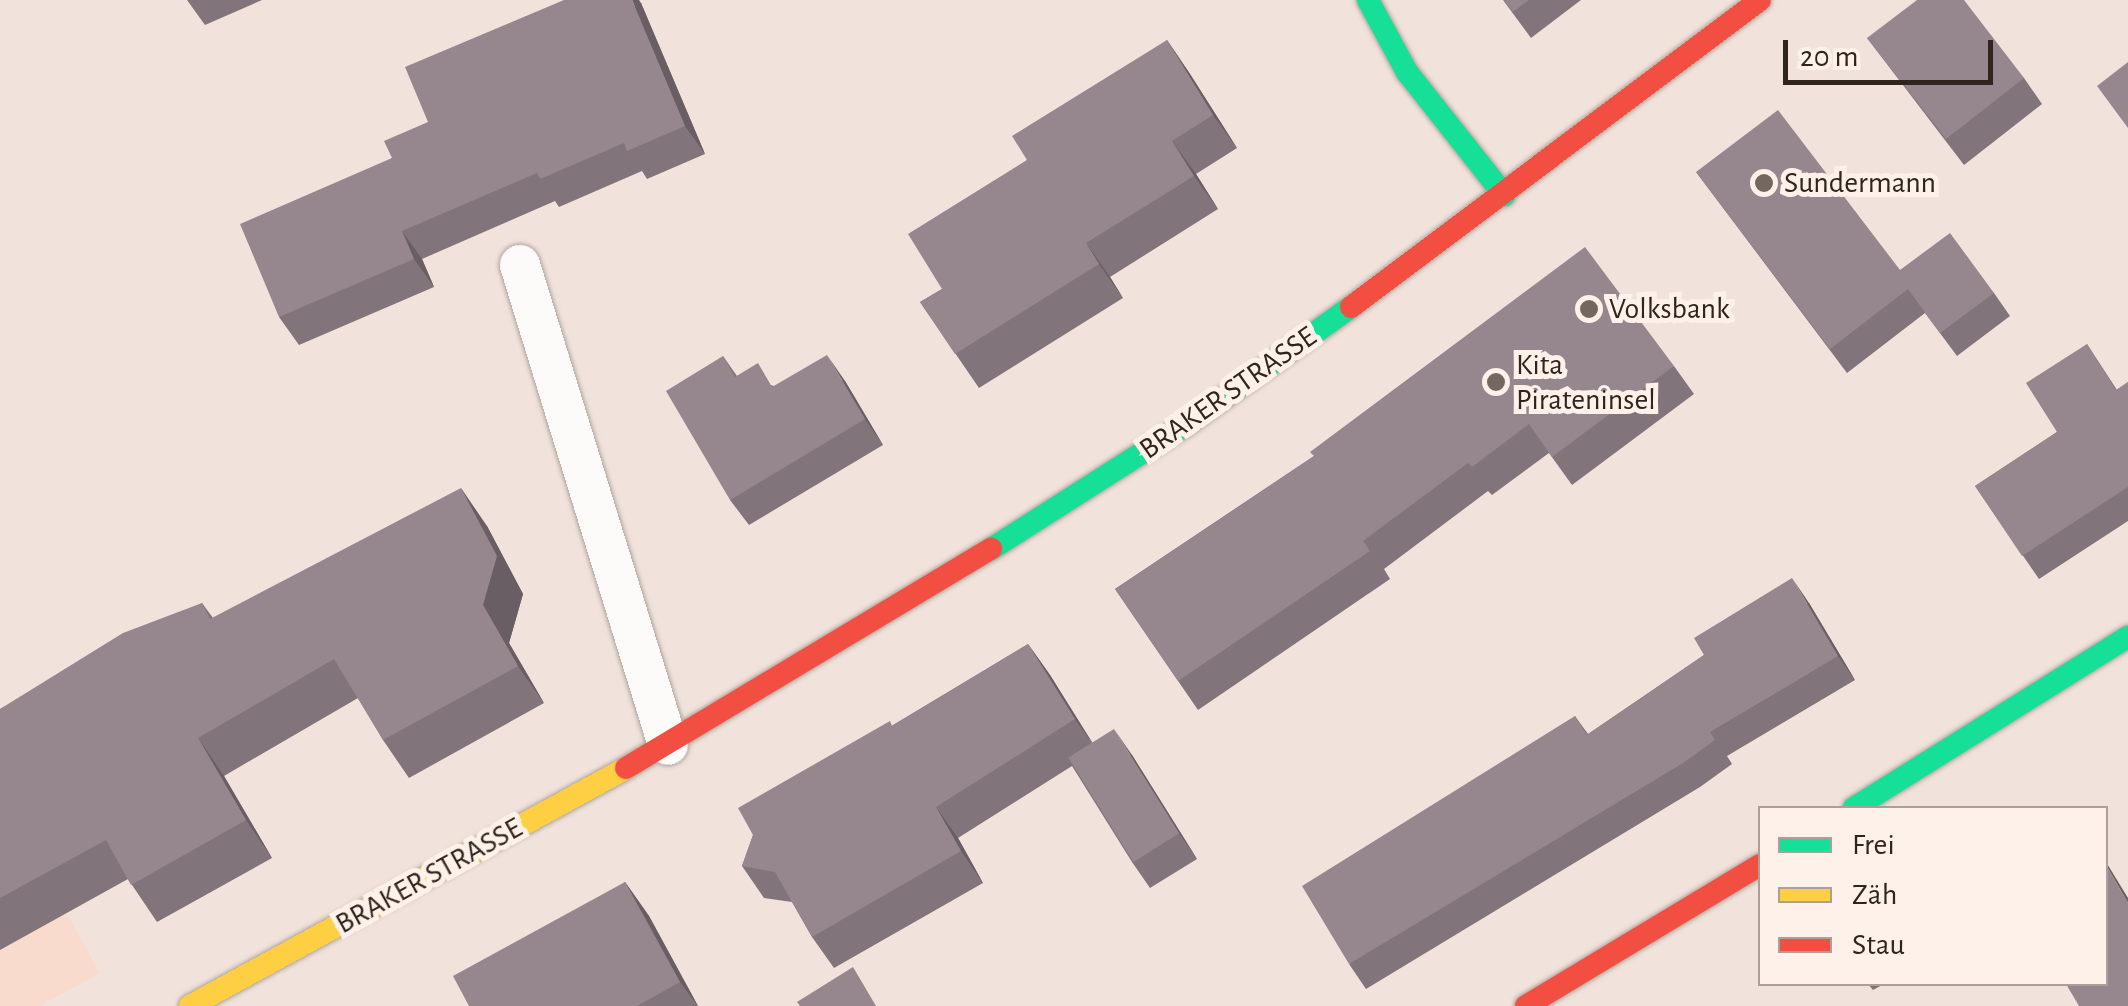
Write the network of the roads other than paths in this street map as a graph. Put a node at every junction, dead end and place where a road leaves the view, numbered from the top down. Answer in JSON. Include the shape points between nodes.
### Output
{"nodes":[{"id":1,"x":1368,"y":0,"type":"edge"},
{"id":2,"x":1760,"y":0,"type":"edge"},
{"id":3,"x":1504,"y":195,"type":"junction"},
{"id":4,"x":520,"y":265,"type":"dead end"},
{"id":5,"x":2128,"y":637,"type":"edge"},
{"id":6,"x":668,"y":746,"type":"junction"},
{"id":7,"x":1857,"y":806,"type":"edge"},
{"id":8,"x":1758,"y":866,"type":"edge"},
{"id":9,"x":190,"y":1006,"type":"edge"},
{"id":10,"x":1526,"y":1006,"type":"edge"}],
"edges":[{"from":1,"to":3,"type":"main road","via":[[1407,72]]},
{"from":2,"to":3,"type":"main road","name":"BRAKER STRASSE"},
{"from":3,"to":6,"type":"main road","name":"BRAKER STRASSE","via":[[1186,425]]},
{"from":4,"to":6,"type":"lane"},
{"from":5,"to":7,"type":"main road"},
{"from":6,"to":9,"type":"main road","name":"BRAKER STRASSE"},
{"from":8,"to":10,"type":"main road"}]}
